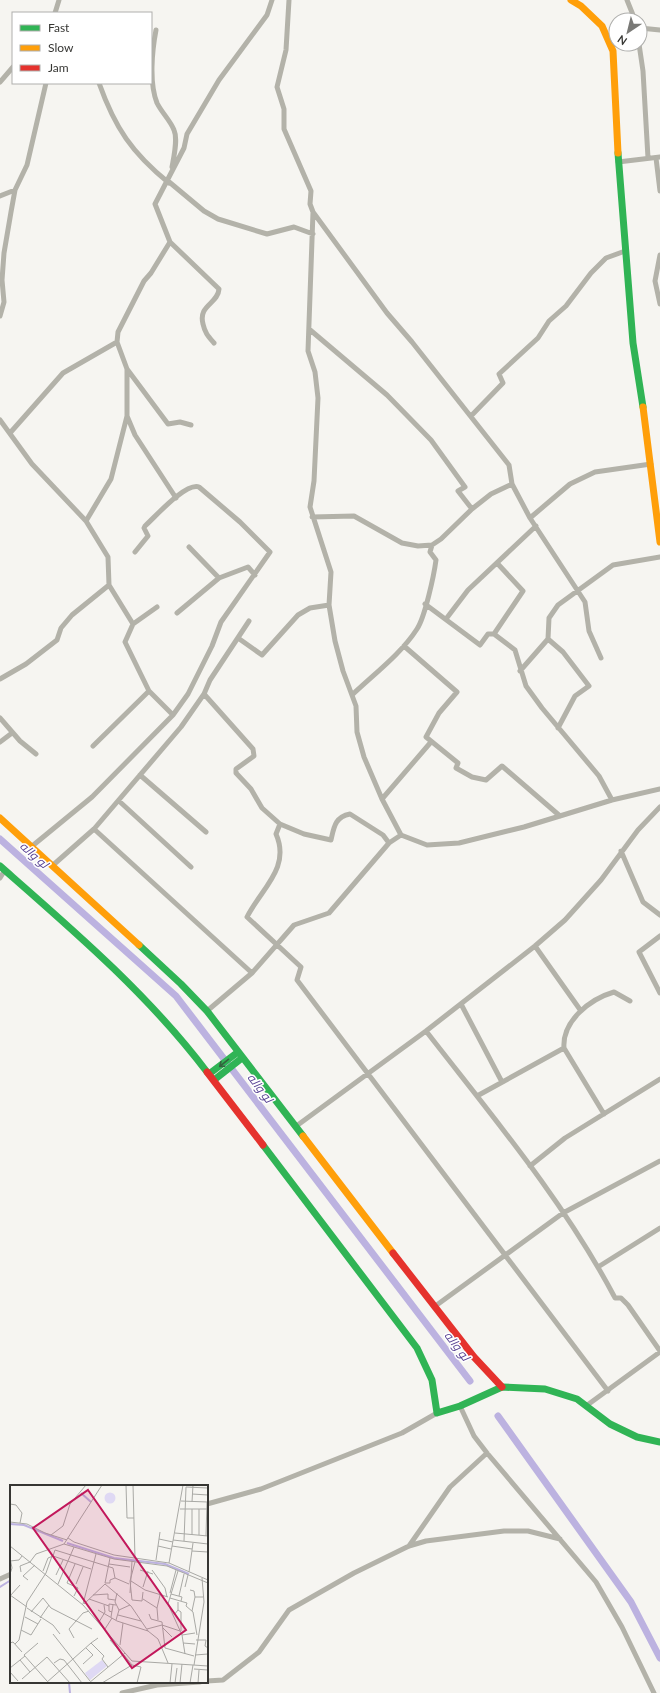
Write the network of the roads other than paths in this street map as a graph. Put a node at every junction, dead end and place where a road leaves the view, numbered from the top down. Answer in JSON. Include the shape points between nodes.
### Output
{"nodes":[{"id":1,"x":59,"y":0,"type":"edge"},
{"id":2,"x":272,"y":0,"type":"edge"},
{"id":3,"x":289,"y":0,"type":"edge"},
{"id":4,"x":571,"y":0,"type":"edge"},
{"id":5,"x":627,"y":0,"type":"edge"},
{"id":6,"x":55,"y":12,"type":"edge"},
{"id":7,"x":632,"y":12,"type":"edge"},
{"id":8,"x":648,"y":29,"type":"edge"},
{"id":9,"x":156,"y":30,"type":"dead end"},
{"id":10,"x":660,"y":30,"type":"edge"},
{"id":11,"x":641,"y":52,"type":"edge"},
{"id":12,"x":152,"y":53,"type":"edge"},
{"id":13,"x":152,"y":53,"type":"edge"},
{"id":14,"x":12,"y":68,"type":"edge"},
{"id":15,"x":0,"y":82,"type":"edge"},
{"id":16,"x":46,"y":84,"type":"edge"},
{"id":17,"x":99,"y":84,"type":"edge"},
{"id":18,"x":658,"y":157,"type":"edge"},
{"id":19,"x":648,"y":158,"type":"junction"},
{"id":20,"x":618,"y":162,"type":"junction"},
{"id":21,"x":168,"y":180,"type":"junction"},
{"id":22,"x":15,"y":190,"type":"junction"},
{"id":23,"x":660,"y":191,"type":"edge"},
{"id":24,"x":0,"y":196,"type":"edge"},
{"id":25,"x":313,"y":212,"type":"junction"},
{"id":26,"x":313,"y":234,"type":"junction"},
{"id":27,"x":170,"y":242,"type":"junction"},
{"id":28,"x":625,"y":251,"type":"junction"},
{"id":29,"x":660,"y":255,"type":"edge"},
{"id":30,"x":660,"y":304,"type":"edge"},
{"id":31,"x":0,"y":316,"type":"edge"},
{"id":32,"x":309,"y":329,"type":"junction"},
{"id":33,"x":117,"y":342,"type":"junction"},
{"id":34,"x":214,"y":343,"type":"dead end"},
{"id":35,"x":127,"y":369,"type":"junction"},
{"id":36,"x":127,"y":416,"type":"junction"},
{"id":37,"x":471,"y":416,"type":"junction"},
{"id":38,"x":0,"y":420,"type":"edge"},
{"id":39,"x":191,"y":425,"type":"dead end"},
{"id":40,"x":10,"y":433,"type":"junction"},
{"id":41,"x":651,"y":464,"type":"junction"},
{"id":42,"x":512,"y":484,"type":"junction"},
{"id":43,"x":176,"y":498,"type":"junction"},
{"id":44,"x":472,"y":509,"type":"junction"},
{"id":45,"x":312,"y":517,"type":"junction"},
{"id":46,"x":530,"y":518,"type":"junction"},
{"id":47,"x":86,"y":521,"type":"junction"},
{"id":48,"x":536,"y":526,"type":"junction"},
{"id":49,"x":660,"y":542,"type":"edge"},
{"id":50,"x":189,"y":547,"type":"dead end"},
{"id":51,"x":431,"y":548,"type":"junction"},
{"id":52,"x":135,"y":552,"type":"dead end"},
{"id":53,"x":660,"y":557,"type":"edge"},
{"id":54,"x":497,"y":563,"type":"junction"},
{"id":55,"x":255,"y":575,"type":"junction"},
{"id":56,"x":219,"y":578,"type":"junction"},
{"id":57,"x":109,"y":585,"type":"junction"},
{"id":58,"x":577,"y":590,"type":"junction"},
{"id":59,"x":425,"y":604,"type":"junction"},
{"id":60,"x":329,"y":605,"type":"junction"},
{"id":61,"x":157,"y":607,"type":"dead end"},
{"id":62,"x":177,"y":613,"type":"dead end"},
{"id":63,"x":446,"y":619,"type":"junction"},
{"id":64,"x":249,"y":621,"type":"dead end"},
{"id":65,"x":133,"y":624,"type":"junction"},
{"id":66,"x":494,"y":634,"type":"junction"},
{"id":67,"x":238,"y":638,"type":"junction"},
{"id":68,"x":548,"y":639,"type":"junction"},
{"id":69,"x":404,"y":646,"type":"junction"},
{"id":70,"x":601,"y":658,"type":"dead end"},
{"id":71,"x":520,"y":670,"type":"junction"},
{"id":72,"x":0,"y":679,"type":"edge"},
{"id":73,"x":149,"y":691,"type":"junction"},
{"id":74,"x":204,"y":694,"type":"junction"},
{"id":75,"x":352,"y":695,"type":"junction"},
{"id":76,"x":173,"y":715,"type":"junction"},
{"id":77,"x":0,"y":718,"type":"edge"},
{"id":78,"x":558,"y":728,"type":"junction"},
{"id":79,"x":12,"y":733,"type":"junction"},
{"id":80,"x":0,"y":742,"type":"edge"},
{"id":81,"x":431,"y":742,"type":"junction"},
{"id":82,"x":93,"y":746,"type":"dead end"},
{"id":83,"x":36,"y":754,"type":"dead end"},
{"id":84,"x":140,"y":775,"type":"junction"},
{"id":85,"x":660,"y":789,"type":"edge"},
{"id":86,"x":382,"y":799,"type":"junction"},
{"id":87,"x":612,"y":800,"type":"junction"},
{"id":88,"x":119,"y":801,"type":"junction"},
{"id":89,"x":660,"y":807,"type":"edge"},
{"id":90,"x":560,"y":816,"type":"junction"},
{"id":91,"x":0,"y":818,"type":"edge"},
{"id":92,"x":280,"y":824,"type":"junction"},
{"id":93,"x":94,"y":829,"type":"junction"},
{"id":94,"x":206,"y":832,"type":"dead end"},
{"id":95,"x":401,"y":835,"type":"junction"},
{"id":96,"x":389,"y":843,"type":"junction"},
{"id":97,"x":31,"y":847,"type":"junction"},
{"id":98,"x":621,"y":851,"type":"junction"},
{"id":99,"x":52,"y":866,"type":"junction"},
{"id":100,"x":191,"y":867,"type":"dead end"},
{"id":101,"x":2,"y":868,"type":"edge"},
{"id":102,"x":0,"y":878,"type":"edge"},
{"id":103,"x":660,"y":915,"type":"edge"},
{"id":104,"x":660,"y":936,"type":"edge"},
{"id":105,"x":276,"y":945,"type":"junction"},
{"id":106,"x":535,"y":946,"type":"junction"},
{"id":107,"x":252,"y":973,"type":"junction"},
{"id":108,"x":660,"y":993,"type":"edge"},
{"id":109,"x":630,"y":1001,"type":"dead end"},
{"id":110,"x":461,"y":1004,"type":"junction"},
{"id":111,"x":207,"y":1011,"type":"junction"},
{"id":112,"x":581,"y":1011,"type":"junction"},
{"id":113,"x":426,"y":1031,"type":"junction"},
{"id":114,"x":564,"y":1048,"type":"junction"},
{"id":115,"x":240,"y":1055,"type":"junction"},
{"id":116,"x":368,"y":1072,"type":"junction"},
{"id":117,"x":212,"y":1077,"type":"junction"},
{"id":118,"x":660,"y":1079,"type":"edge"},
{"id":119,"x":502,"y":1082,"type":"junction"},
{"id":120,"x":477,"y":1096,"type":"junction"},
{"id":121,"x":604,"y":1114,"type":"junction"},
{"id":122,"x":295,"y":1127,"type":"junction"},
{"id":123,"x":660,"y":1161,"type":"edge"},
{"id":124,"x":530,"y":1166,"type":"junction"},
{"id":125,"x":563,"y":1213,"type":"junction"},
{"id":126,"x":660,"y":1228,"type":"edge"},
{"id":127,"x":505,"y":1254,"type":"junction"},
{"id":128,"x":598,"y":1267,"type":"junction"},
{"id":129,"x":434,"y":1307,"type":"junction"},
{"id":130,"x":660,"y":1351,"type":"edge"},
{"id":131,"x":502,"y":1387,"type":"junction"},
{"id":132,"x":608,"y":1391,"type":"junction"},
{"id":133,"x":460,"y":1406,"type":"junction"},
{"id":134,"x":586,"y":1406,"type":"junction"},
{"id":135,"x":437,"y":1413,"type":"junction"},
{"id":136,"x":660,"y":1442,"type":"edge"},
{"id":137,"x":487,"y":1453,"type":"junction"},
{"id":138,"x":208,"y":1504,"type":"edge"},
{"id":139,"x":560,"y":1539,"type":"junction"},
{"id":140,"x":409,"y":1546,"type":"junction"},
{"id":141,"x":10,"y":1574,"type":"edge"},
{"id":142,"x":0,"y":1579,"type":"edge"},
{"id":143,"x":208,"y":1682,"type":"edge"},
{"id":144,"x":186,"y":1683,"type":"edge"},
{"id":145,"x":122,"y":1693,"type":"edge"},
{"id":146,"x":654,"y":1693,"type":"edge"}],
"edges":[{"from":1,"to":6,"type":"street"},
{"from":2,"to":21,"type":"street","via":[[268,15],[219,80],[193,124]]},
{"from":3,"to":25,"type":"street","via":[[286,50],[278,87],[284,109],[284,129],[311,191],[310,204]]},
{"from":4,"to":20,"type":"street","via":[[602,26],[613,51]]},
{"from":5,"to":7,"type":"street"},
{"from":8,"to":10,"type":"street"},
{"from":9,"to":12,"type":"street"},
{"from":11,"to":19,"type":"street"},
{"from":13,"to":17,"type":"street","via":[[157,103],[175,131],[170,184],[146,165],[128,142],[114,120]]},
{"from":14,"to":15,"type":"street"},
{"from":16,"to":22,"type":"street","via":[[27,165]]},
{"from":18,"to":19,"type":"street"},
{"from":18,"to":23,"type":"street"},
{"from":19,"to":20,"type":"street"},
{"from":20,"to":28,"type":"street"},
{"from":21,"to":26,"type":"street","via":[[204,211],[218,218],[267,234],[294,227]]},
{"from":21,"to":27,"type":"street","via":[[155,204]]},
{"from":22,"to":24,"type":"street"},
{"from":22,"to":31,"type":"street","via":[[4,253],[4,302]]},
{"from":25,"to":26,"type":"street"},
{"from":25,"to":37,"type":"street","via":[[387,313]]},
{"from":26,"to":32,"type":"street"},
{"from":27,"to":33,"type":"street","via":[[144,281],[118,332]]},
{"from":27,"to":34,"type":"street","via":[[220,291],[201,317],[206,334]]},
{"from":28,"to":37,"type":"street","via":[[606,258],[591,273],[566,306],[548,321],[538,338],[499,374],[504,383]]},
{"from":28,"to":41,"type":"street","via":[[633,343]]},
{"from":29,"to":30,"type":"street","via":[[655,281]]},
{"from":32,"to":44,"type":"street","via":[[387,395],[431,440],[465,487],[458,491]]},
{"from":32,"to":45,"type":"street","via":[[308,351],[315,372],[318,398],[314,481],[310,507]]},
{"from":33,"to":35,"type":"street"},
{"from":33,"to":40,"type":"street","via":[[63,373]]},
{"from":35,"to":36,"type":"street"},
{"from":35,"to":39,"type":"street","via":[[168,424],[180,422]]},
{"from":36,"to":43,"type":"street","via":[[135,435]]},
{"from":36,"to":47,"type":"street","via":[[110,479]]},
{"from":37,"to":42,"type":"street","via":[[509,465]]},
{"from":38,"to":40,"type":"street"},
{"from":40,"to":47,"type":"street","via":[[32,464]]},
{"from":41,"to":46,"type":"street","via":[[595,472],[570,484]]},
{"from":41,"to":49,"type":"street"},
{"from":42,"to":44,"type":"street","via":[[491,494]]},
{"from":42,"to":46,"type":"street"},
{"from":43,"to":52,"type":"street","via":[[145,526],[148,536]]},
{"from":43,"to":55,"type":"street","via":[[185,490],[197,486],[240,522],[270,552]]},
{"from":44,"to":51,"type":"street"},
{"from":45,"to":51,"type":"street","via":[[354,516],[402,543]]},
{"from":45,"to":60,"type":"street","via":[[331,572]]},
{"from":46,"to":48,"type":"street"},
{"from":47,"to":57,"type":"street","via":[[108,557]]},
{"from":48,"to":54,"type":"street"},
{"from":48,"to":58,"type":"street"},
{"from":50,"to":56,"type":"street"},
{"from":51,"to":59,"type":"street","via":[[436,560]]},
{"from":53,"to":58,"type":"street","via":[[613,565]]},
{"from":54,"to":63,"type":"street","via":[[468,590]]},
{"from":54,"to":66,"type":"street","via":[[523,592]]},
{"from":55,"to":56,"type":"street","via":[[248,567]]},
{"from":55,"to":76,"type":"street","via":[[221,622],[188,694]]},
{"from":56,"to":62,"type":"street"},
{"from":57,"to":65,"type":"street"},
{"from":57,"to":72,"type":"street","via":[[72,615],[61,628],[57,640],[26,664]]},
{"from":58,"to":68,"type":"street","via":[[558,605],[550,618]]},
{"from":58,"to":70,"type":"street","via":[[585,602],[589,631]]},
{"from":59,"to":63,"type":"street"},
{"from":59,"to":69,"type":"street","via":[[418,627]]},
{"from":60,"to":67,"type":"street","via":[[310,608],[298,615],[262,655]]},
{"from":60,"to":75,"type":"street","via":[[343,671]]},
{"from":61,"to":65,"type":"street"},
{"from":63,"to":66,"type":"street","via":[[480,645],[488,634]]},
{"from":64,"to":67,"type":"street"},
{"from":65,"to":73,"type":"street","via":[[125,642]]},
{"from":66,"to":71,"type":"street","via":[[515,650]]},
{"from":67,"to":74,"type":"street","via":[[210,680]]},
{"from":68,"to":71,"type":"street"},
{"from":68,"to":78,"type":"street","via":[[563,652],[589,686],[576,696]]},
{"from":69,"to":75,"type":"street"},
{"from":69,"to":81,"type":"street","via":[[457,692],[439,713],[426,737]]},
{"from":71,"to":78,"type":"street","via":[[526,686]]},
{"from":73,"to":76,"type":"street"},
{"from":73,"to":82,"type":"street"},
{"from":74,"to":84,"type":"street"},
{"from":74,"to":92,"type":"street","via":[[253,749],[254,756],[236,769],[236,773],[262,808]]},
{"from":75,"to":86,"type":"street","via":[[364,757]]},
{"from":76,"to":97,"type":"street","via":[[92,797]]},
{"from":77,"to":79,"type":"street"},
{"from":78,"to":87,"type":"street","via":[[599,776]]},
{"from":79,"to":80,"type":"street"},
{"from":79,"to":83,"type":"street"},
{"from":81,"to":86,"type":"street"},
{"from":81,"to":90,"type":"street","via":[[458,764],[456,768],[472,777],[486,780],[502,766]]},
{"from":84,"to":88,"type":"street"},
{"from":84,"to":94,"type":"street"},
{"from":85,"to":87,"type":"street"},
{"from":86,"to":95,"type":"street"},
{"from":87,"to":90,"type":"street"},
{"from":88,"to":93,"type":"street"},
{"from":88,"to":100,"type":"street"},
{"from":89,"to":98,"type":"street"},
{"from":90,"to":95,"type":"street","via":[[459,843],[427,845]]},
{"from":91,"to":97,"type":"street"},
{"from":92,"to":96,"type":"street","via":[[304,834],[331,840],[334,824],[341,816],[350,814],[383,835]]},
{"from":92,"to":105,"type":"street","via":[[276,834],[281,845],[278,865],[270,884],[255,901],[247,917]]},
{"from":93,"to":99,"type":"street"},
{"from":93,"to":107,"type":"street"},
{"from":95,"to":96,"type":"street"},
{"from":96,"to":105,"type":"street","via":[[329,913],[294,925]]},
{"from":97,"to":99,"type":"street"},
{"from":98,"to":103,"type":"street","via":[[643,902]]},
{"from":98,"to":106,"type":"street","via":[[601,880],[565,920]]},
{"from":99,"to":111,"type":"street"},
{"from":101,"to":102,"type":"street"},
{"from":101,"to":117,"type":"street","via":[[120,974],[161,1015]]},
{"from":104,"to":108,"type":"street","via":[[639,952]]},
{"from":105,"to":107,"type":"street"},
{"from":105,"to":116,"type":"street","via":[[301,967],[297,980]]},
{"from":106,"to":110,"type":"street"},
{"from":106,"to":112,"type":"street"},
{"from":107,"to":111,"type":"street"},
{"from":109,"to":112,"type":"street","via":[[614,992]]},
{"from":110,"to":113,"type":"street"},
{"from":110,"to":119,"type":"street"},
{"from":111,"to":115,"type":"street"},
{"from":112,"to":114,"type":"street","via":[[567,1028],[563,1037]]},
{"from":113,"to":116,"type":"street"},
{"from":113,"to":120,"type":"street"},
{"from":114,"to":119,"type":"street"},
{"from":114,"to":121,"type":"street"},
{"from":115,"to":117,"type":"street"},
{"from":115,"to":122,"type":"street"},
{"from":116,"to":122,"type":"street"},
{"from":116,"to":127,"type":"street"},
{"from":117,"to":135,"type":"street","via":[[417,1348],[432,1380]]},
{"from":118,"to":121,"type":"street"},
{"from":119,"to":120,"type":"street"},
{"from":120,"to":124,"type":"street"},
{"from":121,"to":124,"type":"street","via":[[565,1138]]},
{"from":122,"to":129,"type":"street"},
{"from":123,"to":125,"type":"street"},
{"from":124,"to":125,"type":"street"},
{"from":125,"to":127,"type":"street"},
{"from":125,"to":128,"type":"street"},
{"from":126,"to":128,"type":"street"},
{"from":127,"to":129,"type":"street"},
{"from":127,"to":132,"type":"street"},
{"from":128,"to":130,"type":"street","via":[[615,1298],[621,1298],[628,1305]]},
{"from":129,"to":131,"type":"street"},
{"from":130,"to":132,"type":"street"},
{"from":131,"to":133,"type":"street"},
{"from":131,"to":134,"type":"street","via":[[545,1389],[577,1399]]},
{"from":132,"to":134,"type":"street"},
{"from":133,"to":135,"type":"street"},
{"from":133,"to":137,"type":"street","via":[[474,1436]]},
{"from":134,"to":136,"type":"street","via":[[610,1424],[637,1437]]},
{"from":135,"to":138,"type":"street","via":[[402,1433],[261,1489]]},
{"from":137,"to":139,"type":"street"},
{"from":137,"to":140,"type":"street","via":[[450,1487]]},
{"from":139,"to":140,"type":"street","via":[[528,1531],[504,1531],[426,1541]]},
{"from":139,"to":146,"type":"street","via":[[596,1582],[622,1627]]},
{"from":140,"to":143,"type":"street","via":[[354,1573],[289,1610],[260,1652],[223,1680]]},
{"from":141,"to":142,"type":"street"},
{"from":144,"to":145,"type":"street","via":[[157,1685]]}]}
